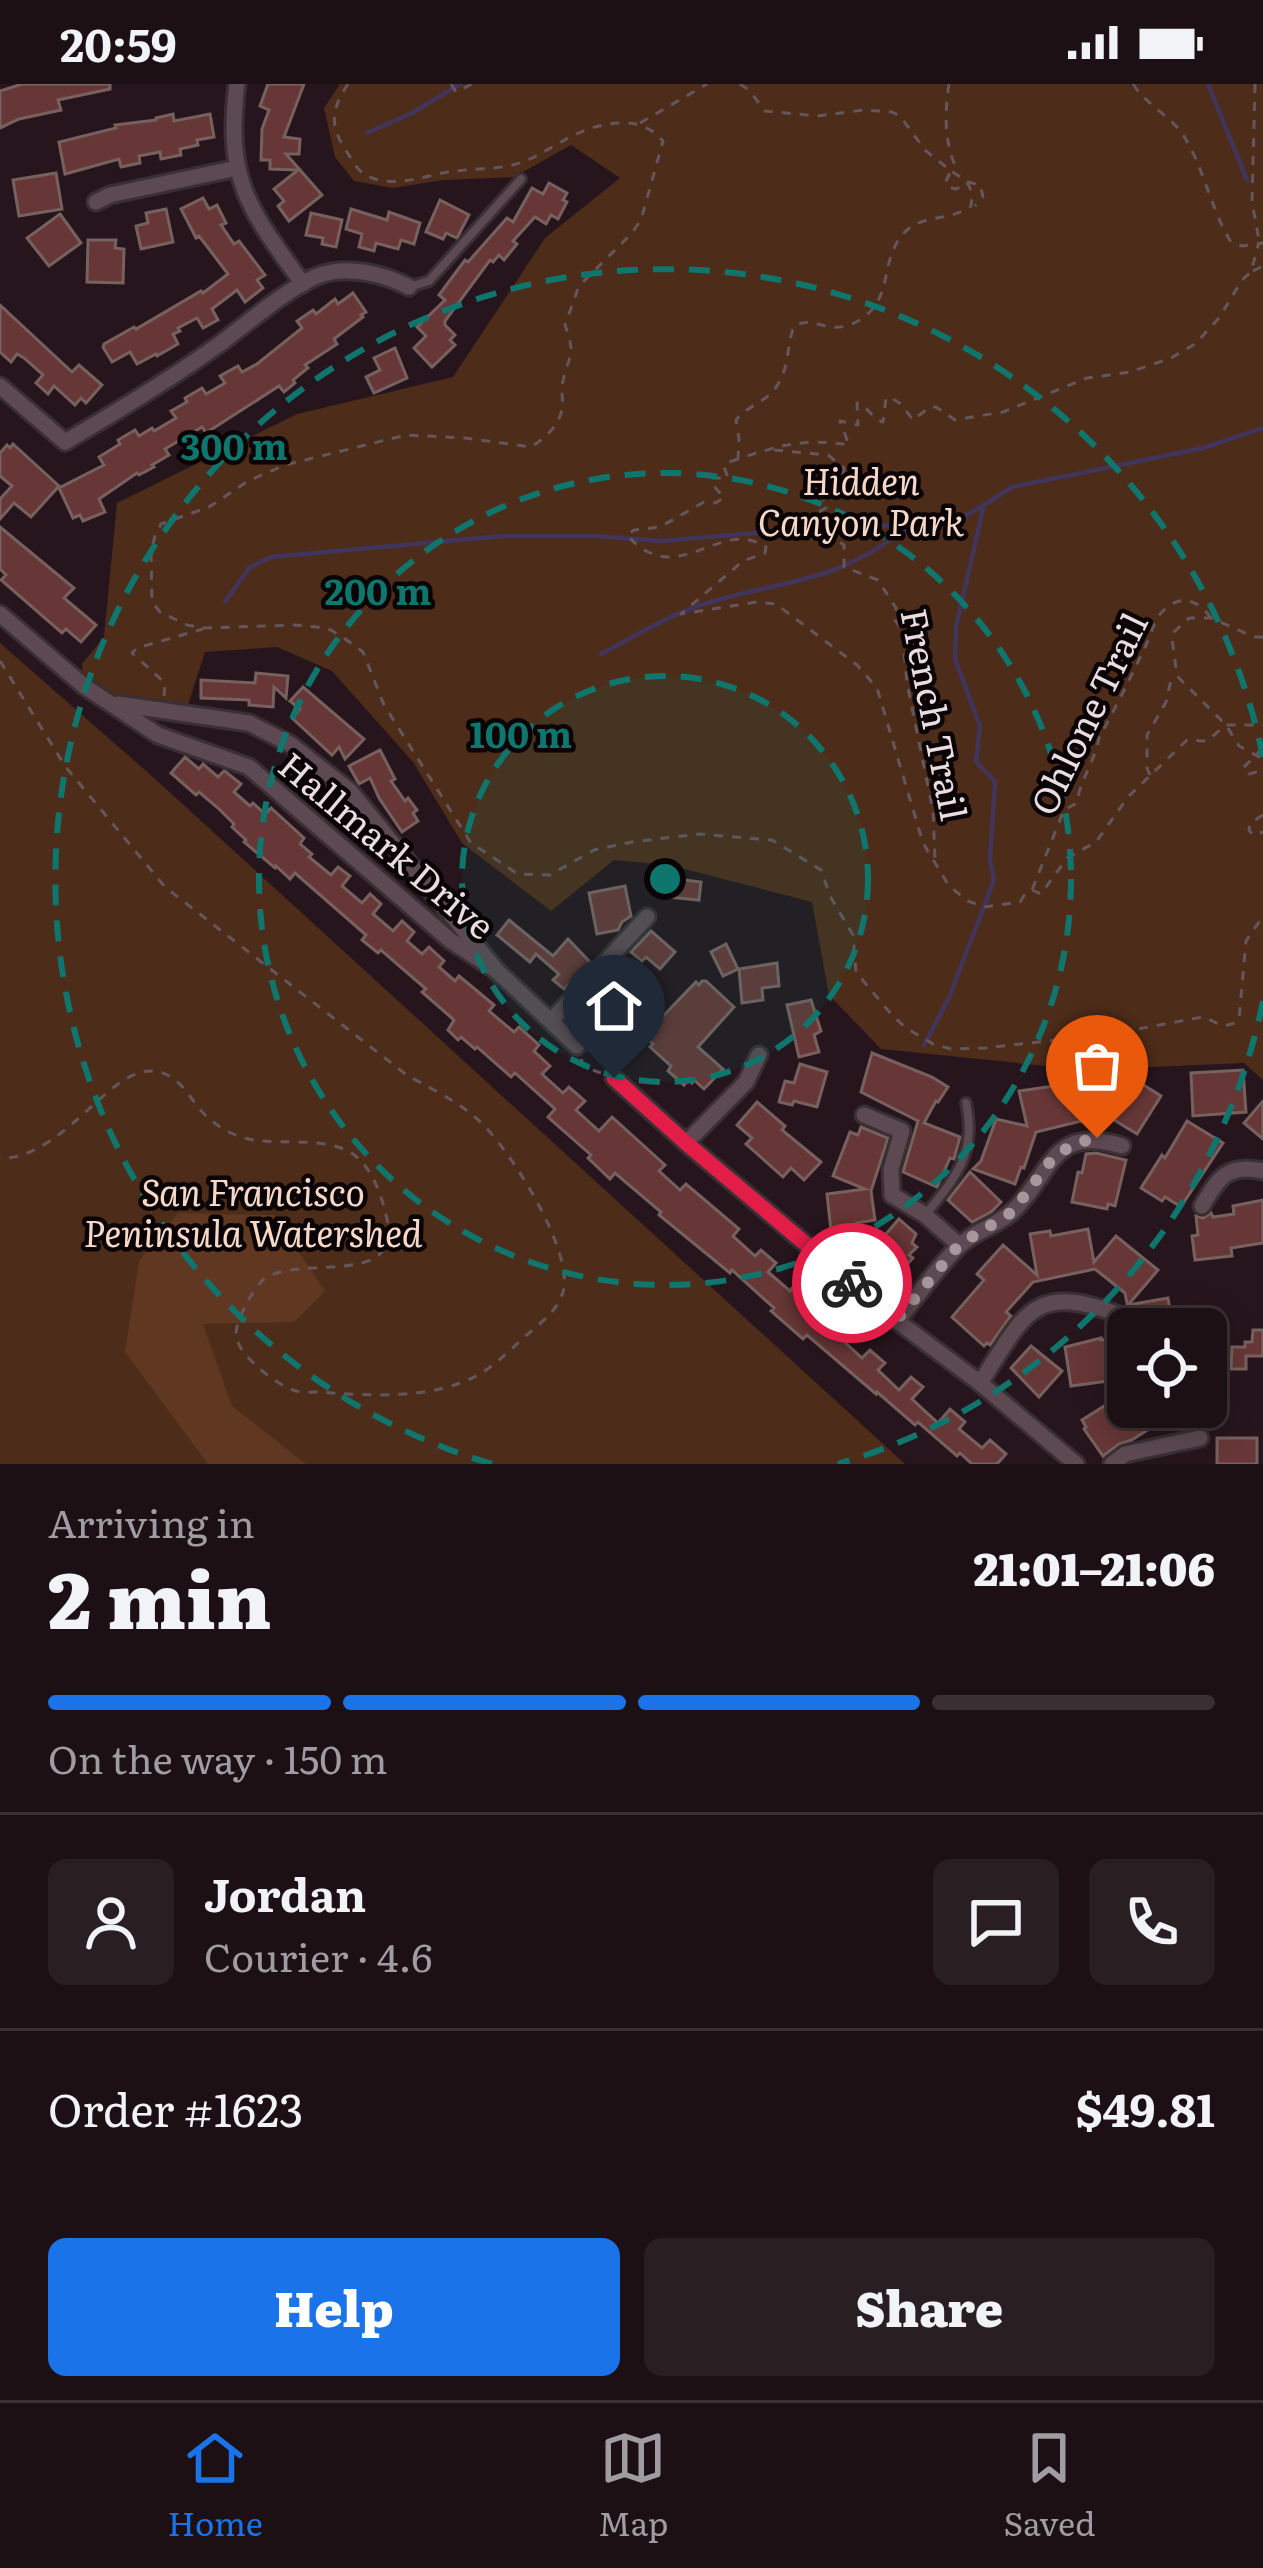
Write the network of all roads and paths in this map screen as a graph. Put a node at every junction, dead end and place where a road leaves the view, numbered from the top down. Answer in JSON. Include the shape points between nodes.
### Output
{"nodes":[{"id":1,"x":236,"y":84,"type":"edge"},
{"id":2,"x":348,"y":84,"type":"edge"},
{"id":3,"x":452,"y":84,"type":"edge"},
{"id":4,"x":472,"y":84,"type":"edge"},
{"id":5,"x":707,"y":84,"type":"edge"},
{"id":6,"x":740,"y":84,"type":"edge"},
{"id":7,"x":949,"y":84,"type":"edge"},
{"id":8,"x":1133,"y":84,"type":"edge"},
{"id":9,"x":1255,"y":84,"type":"edge"},
{"id":10,"x":638,"y":124,"type":"junction"},
{"id":11,"x":1252,"y":166,"type":"junction"},
{"id":12,"x":237,"y":168,"type":"junction"},
{"id":13,"x":1263,"y":170,"type":"edge"},
{"id":14,"x":951,"y":171,"type":"junction"},
{"id":15,"x":520,"y":178,"type":"dead end"},
{"id":16,"x":968,"y":182,"type":"junction"},
{"id":17,"x":96,"y":202,"type":"dead end"},
{"id":18,"x":971,"y":206,"type":"junction"},
{"id":19,"x":1261,"y":242,"type":"edge"},
{"id":20,"x":1263,"y":266,"type":"edge"},
{"id":21,"x":1251,"y":272,"type":"junction"},
{"id":22,"x":303,"y":284,"type":"junction"},
{"id":23,"x":409,"y":287,"type":"joint"},
{"id":24,"x":0,"y":386,"type":"edge"},
{"id":25,"x":767,"y":450,"type":"junction"},
{"id":26,"x":738,"y":459,"type":"junction"},
{"id":27,"x":0,"y":614,"type":"edge"},
{"id":28,"x":1211,"y":618,"type":"junction"},
{"id":29,"x":205,"y":628,"type":"junction"},
{"id":30,"x":1263,"y":637,"type":"edge"},
{"id":31,"x":0,"y":661,"type":"edge"},
{"id":32,"x":1177,"y":676,"type":"junction"},
{"id":33,"x":110,"y":703,"type":"junction"},
{"id":34,"x":162,"y":710,"type":"junction"},
{"id":35,"x":1226,"y":725,"type":"junction"},
{"id":36,"x":1263,"y":725,"type":"edge"},
{"id":37,"x":1263,"y":748,"type":"edge"},
{"id":38,"x":1255,"y":754,"type":"junction"},
{"id":39,"x":1263,"y":758,"type":"edge"},
{"id":40,"x":1263,"y":770,"type":"edge"},
{"id":41,"x":1151,"y":776,"type":"junction"},
{"id":42,"x":1263,"y":815,"type":"edge"},
{"id":43,"x":1263,"y":832,"type":"edge"},
{"id":44,"x":935,"y":862,"type":"junction"},
{"id":45,"x":1032,"y":890,"type":"junction"},
{"id":46,"x":1263,"y":916,"type":"edge"},
{"id":47,"x":647,"y":917,"type":"dead end"},
{"id":48,"x":497,"y":971,"type":"junction"},
{"id":49,"x":551,"y":1022,"type":"junction"},
{"id":50,"x":577,"y":1046,"type":"joint"},
{"id":51,"x":759,"y":1055,"type":"dead end"},
{"id":52,"x":614,"y":1078,"type":"joint"},
{"id":53,"x":966,"y":1103,"type":"dead end"},
{"id":54,"x":864,"y":1115,"type":"dead end"},
{"id":55,"x":686,"y":1143,"type":"junction"},
{"id":56,"x":1122,"y":1147,"type":"dead end"},
{"id":57,"x":0,"y":1159,"type":"edge"},
{"id":58,"x":1263,"y":1171,"type":"edge"},
{"id":59,"x":1202,"y":1206,"type":"dead end"},
{"id":60,"x":925,"y":1215,"type":"junction"},
{"id":61,"x":959,"y":1245,"type":"junction"},
{"id":62,"x":1107,"y":1311,"type":"edge"},
{"id":63,"x":896,"y":1321,"type":"junction"},
{"id":64,"x":980,"y":1383,"type":"junction"},
{"id":65,"x":1200,"y":1438,"type":"dead end"},
{"id":66,"x":1076,"y":1464,"type":"edge"},
{"id":67,"x":1112,"y":1464,"type":"edge"}],
"edges":[{"from":1,"to":12,"type":"street"},
{"from":2,"to":10,"type":"path","via":[[335,107],[339,140],[358,170],[389,181],[511,166],[581,130]]},
{"from":3,"to":4,"type":"path","via":[[456,92]]},
{"from":5,"to":10,"type":"path"},
{"from":6,"to":14,"type":"path","via":[[765,111],[892,112]]},
{"from":7,"to":14,"type":"path"},
{"from":8,"to":19,"type":"path","via":[[1185,136],[1231,242]]},
{"from":9,"to":11,"type":"path"},
{"from":10,"to":29,"type":"path","via":[[663,141],[656,167],[631,234],[579,286],[565,325],[572,358],[554,429],[531,447],[406,436],[332,453],[285,465],[161,524],[151,551],[152,602],[170,618]]},
{"from":11,"to":13,"type":"path"},
{"from":11,"to":19,"type":"path"},
{"from":12,"to":17,"type":"street"},
{"from":12,"to":22,"type":"street","via":[[259,224]]},
{"from":14,"to":16,"type":"path"},
{"from":14,"to":16,"type":"path","via":[[951,189]]},
{"from":15,"to":23,"type":"lane","via":[[429,281]]},
{"from":16,"to":18,"type":"path"},
{"from":16,"to":18,"type":"path","via":[[984,190]]},
{"from":18,"to":26,"type":"path","via":[[906,230],[891,250],[880,301],[860,321],[794,326],[776,388],[736,420]]},
{"from":19,"to":21,"type":"path"},
{"from":20,"to":21,"type":"path"},
{"from":21,"to":25,"type":"path","via":[[1220,318],[1171,358],[967,420],[930,406],[913,420],[890,397],[884,422],[857,403],[858,425],[840,421],[849,446],[823,440]]},
{"from":22,"to":23,"type":"street","via":[[348,272]]},
{"from":22,"to":24,"type":"street","via":[[65,442]]},
{"from":25,"to":26,"type":"path"},
{"from":25,"to":44,"type":"path","name":"French Trail","via":[[828,455],[844,468],[842,487],[821,501],[826,508],[796,524],[796,533],[844,545],[844,567],[878,580],[896,608]]},
{"from":26,"to":44,"type":"path","name":"Ohlone Trail","via":[[726,463],[728,478],[712,478],[724,497],[627,535],[671,559],[740,539],[766,548],[681,614],[776,604],[857,665],[877,688]]},
{"from":27,"to":33,"type":"street","name":"Hallmark Drive"},
{"from":28,"to":30,"type":"path"},
{"from":28,"to":32,"type":"path","via":[[1189,618],[1174,632]]},
{"from":28,"to":45,"type":"path","name":"Ohlone Trail","via":[[1185,599],[1154,622]]},
{"from":29,"to":34,"type":"path","via":[[132,653],[165,683]]},
{"from":29,"to":46,"type":"path","via":[[317,627],[363,652],[384,705],[471,843],[518,874],[550,874],[594,850],[632,842],[699,835],[772,840],[821,870],[853,935],[856,972],[875,997],[906,1028],[951,1048],[1203,1016],[1235,1023],[1246,941]]},
{"from":31,"to":57,"type":"path","via":[[65,766],[165,886],[408,1076],[478,1119],[503,1146],[552,1231],[564,1288],[554,1312],[479,1374],[412,1394],[294,1390],[240,1350],[239,1319],[264,1279],[374,1261],[386,1248],[382,1199],[358,1156],[328,1144],[227,1132],[176,1079],[152,1071],[111,1090],[33,1153]]},
{"from":32,"to":35,"type":"path"},
{"from":32,"to":41,"type":"path","via":[[1147,736]]},
{"from":33,"to":34,"type":"street","name":"Hallmark Drive"},
{"from":33,"to":48,"type":"street","name":"Hallmark Drive","via":[[158,735],[249,767],[451,941]]},
{"from":34,"to":48,"type":"street","name":"Hallmark Drive","via":[[249,723],[350,790]]},
{"from":35,"to":36,"type":"path","name":"Ohlone Trail"},
{"from":35,"to":38,"type":"path"},
{"from":35,"to":41,"type":"path","name":"Ohlone Trail","via":[[1207,741],[1187,740]]},
{"from":37,"to":38,"type":"path"},
{"from":38,"to":39,"type":"path"},
{"from":38,"to":40,"type":"path","via":[[1244,771]]},
{"from":41,"to":45,"type":"path","name":"Ohlone Trail","via":[[1096,842],[1067,858],[1041,894]]},
{"from":42,"to":43,"type":"path","via":[[1249,830]]},
{"from":44,"to":45,"type":"path","name":"Ohlone Trail","via":[[950,886],[984,907],[1020,902]]},
{"from":47,"to":49,"type":"street"},
{"from":48,"to":49,"type":"street","name":"Hallmark Drive"},
{"from":49,"to":50,"type":"street","name":"Hallmark Drive"},
{"from":50,"to":52,"type":"path","via":[[584,1066]]},
{"from":51,"to":55,"type":"street","via":[[746,1082]]},
{"from":52,"to":55,"type":"street"},
{"from":53,"to":60,"type":"lane","via":[[963,1163]]},
{"from":54,"to":60,"type":"street","via":[[902,1131],[892,1195]]},
{"from":55,"to":63,"type":"street"},
{"from":56,"to":61,"type":"street","via":[[1097,1138],[1072,1144],[1012,1212]]},
{"from":58,"to":59,"type":"street","via":[[1234,1169]]},
{"from":60,"to":61,"type":"street"},
{"from":61,"to":63,"type":"street"},
{"from":62,"to":64,"type":"street","via":[[1064,1300],[1040,1306]]},
{"from":63,"to":64,"type":"street"},
{"from":64,"to":66,"type":"street"},
{"from":65,"to":67,"type":"street"}]}
